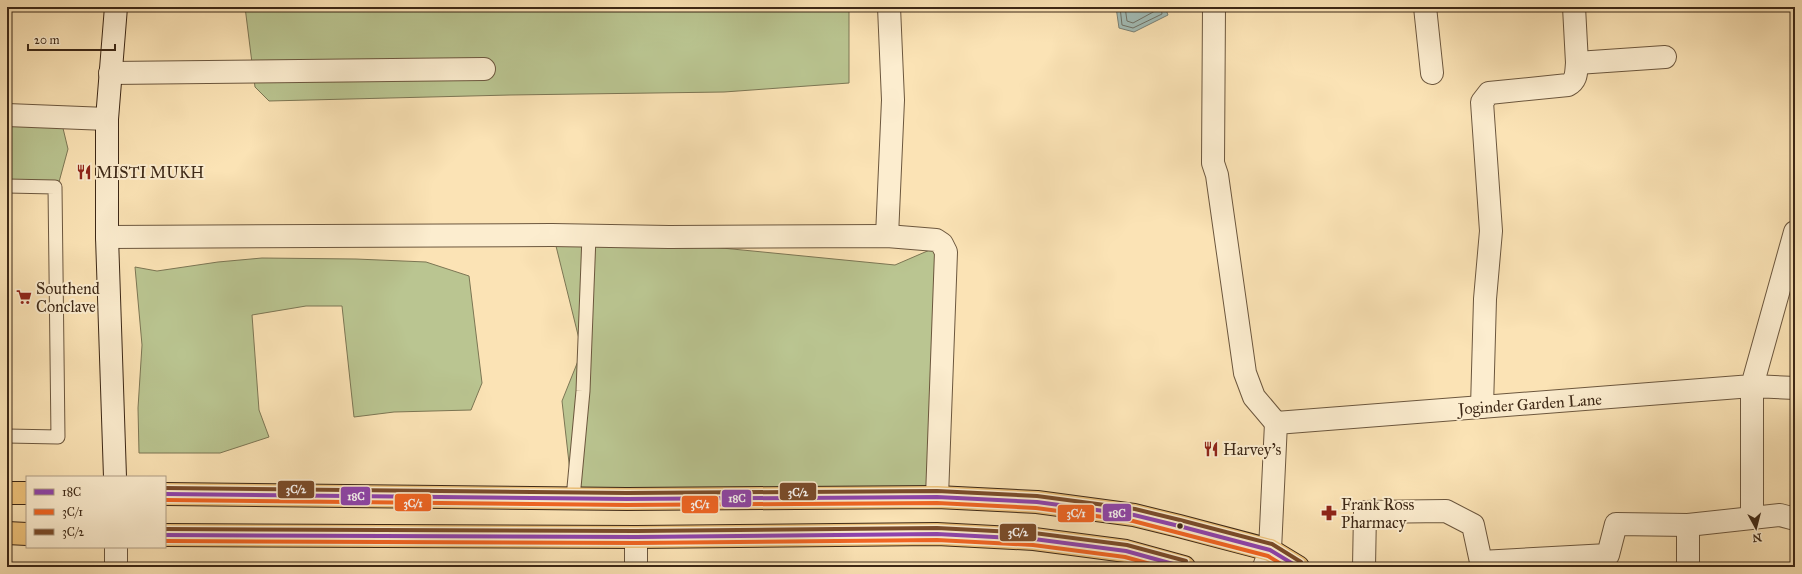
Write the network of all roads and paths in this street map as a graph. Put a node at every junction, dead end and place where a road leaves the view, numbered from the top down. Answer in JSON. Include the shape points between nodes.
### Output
{"nodes":[{"id":1,"x":116,"y":7,"type":"edge"},
{"id":2,"x":889,"y":7,"type":"edge"},
{"id":3,"x":1214,"y":7,"type":"edge"},
{"id":4,"x":1425,"y":7,"type":"edge"},
{"id":5,"x":1574,"y":7,"type":"edge"},
{"id":6,"x":1665,"y":57,"type":"dead end"},
{"id":7,"x":1577,"y":63,"type":"junction"},
{"id":8,"x":484,"y":69,"type":"dead end"},
{"id":9,"x":110,"y":73,"type":"junction"},
{"id":10,"x":1432,"y":73,"type":"dead end"},
{"id":11,"x":7,"y":115,"type":"edge"},
{"id":12,"x":106,"y":119,"type":"junction"},
{"id":13,"x":7,"y":186,"type":"edge"},
{"id":14,"x":1795,"y":232,"type":"edge"},
{"id":15,"x":589,"y":236,"type":"junction"},
{"id":16,"x":887,"y":236,"type":"junction"},
{"id":17,"x":108,"y":237,"type":"junction"},
{"id":18,"x":1752,"y":386,"type":"junction"},
{"id":19,"x":1795,"y":388,"type":"edge"},
{"id":20,"x":1482,"y":407,"type":"junction"},
{"id":21,"x":1276,"y":423,"type":"junction"},
{"id":22,"x":7,"y":436,"type":"edge"},
{"id":23,"x":115,"y":476,"type":"edge"},
{"id":24,"x":7,"y":492,"type":"edge"},
{"id":25,"x":26,"y":493,"type":"edge"},
{"id":26,"x":166,"y":494,"type":"edge"},
{"id":27,"x":937,"y":497,"type":"junction"},
{"id":28,"x":573,"y":498,"type":"junction"},
{"id":29,"x":1752,"y":518,"type":"junction"},
{"id":30,"x":1795,"y":519,"type":"edge"},
{"id":31,"x":1688,"y":525,"type":"junction"},
{"id":32,"x":7,"y":534,"type":"edge"},
{"id":33,"x":26,"y":534,"type":"edge"},
{"id":34,"x":166,"y":535,"type":"edge"},
{"id":35,"x":636,"y":537,"type":"junction"},
{"id":36,"x":116,"y":548,"type":"edge"},
{"id":37,"x":1267,"y":559,"type":"edge"},
{"id":38,"x":116,"y":567,"type":"edge"},
{"id":39,"x":636,"y":567,"type":"edge"},
{"id":40,"x":1184,"y":567,"type":"edge"},
{"id":41,"x":1298,"y":567,"type":"edge"},
{"id":42,"x":1364,"y":567,"type":"edge"},
{"id":43,"x":1688,"y":567,"type":"edge"}],
"edges":[{"from":1,"to":9,"type":"street"},
{"from":2,"to":16,"type":"street","via":[[893,100]]},
{"from":3,"to":21,"type":"street","via":[[1213,163],[1217,175],[1245,373],[1254,397]]},
{"from":4,"to":10,"type":"street"},
{"from":5,"to":7,"type":"street"},
{"from":6,"to":7,"type":"street"},
{"from":7,"to":20,"type":"street","via":[[1574,82],[1568,85],[1489,93],[1482,102],[1491,231],[1485,299]]},
{"from":8,"to":9,"type":"street"},
{"from":9,"to":12,"type":"street"},
{"from":11,"to":12,"type":"street"},
{"from":12,"to":17,"type":"street"},
{"from":13,"to":22,"type":"lane","via":[[55,187],[58,437]]},
{"from":14,"to":18,"type":"street"},
{"from":15,"to":16,"type":"street"},
{"from":15,"to":17,"type":"street"},
{"from":15,"to":28,"type":"lane","via":[[584,392]]},
{"from":16,"to":27,"type":"street","via":[[936,240],[942,244],[946,252]]},
{"from":17,"to":23,"type":"street"},
{"from":18,"to":19,"type":"street","name":"Joginder Garden Lane"},
{"from":18,"to":20,"type":"street","name":"Joginder Garden Lane"},
{"from":18,"to":29,"type":"street"},
{"from":20,"to":21,"type":"street","name":"Joginder Garden Lane"},
{"from":21,"to":37,"type":"street"},
{"from":24,"to":25,"type":"main road"},
{"from":26,"to":28,"type":"main road"},
{"from":27,"to":28,"type":"main road"},
{"from":27,"to":37,"type":"main road","via":[[1037,502],[1134,515]]},
{"from":29,"to":30,"type":"street","via":[[1780,515]]},
{"from":29,"to":31,"type":"street"},
{"from":31,"to":42,"type":"street","via":[[1616,524],[1608,555],[1481,562],[1473,525],[1446,511],[1365,512]]},
{"from":31,"to":43,"type":"street"},
{"from":32,"to":33,"type":"main road"},
{"from":34,"to":35,"type":"main road"},
{"from":35,"to":39,"type":"street"},
{"from":35,"to":40,"type":"main road","via":[[937,534],[1034,539],[1126,551]]},
{"from":36,"to":38,"type":"street"},
{"from":37,"to":41,"type":"main road"}]}
